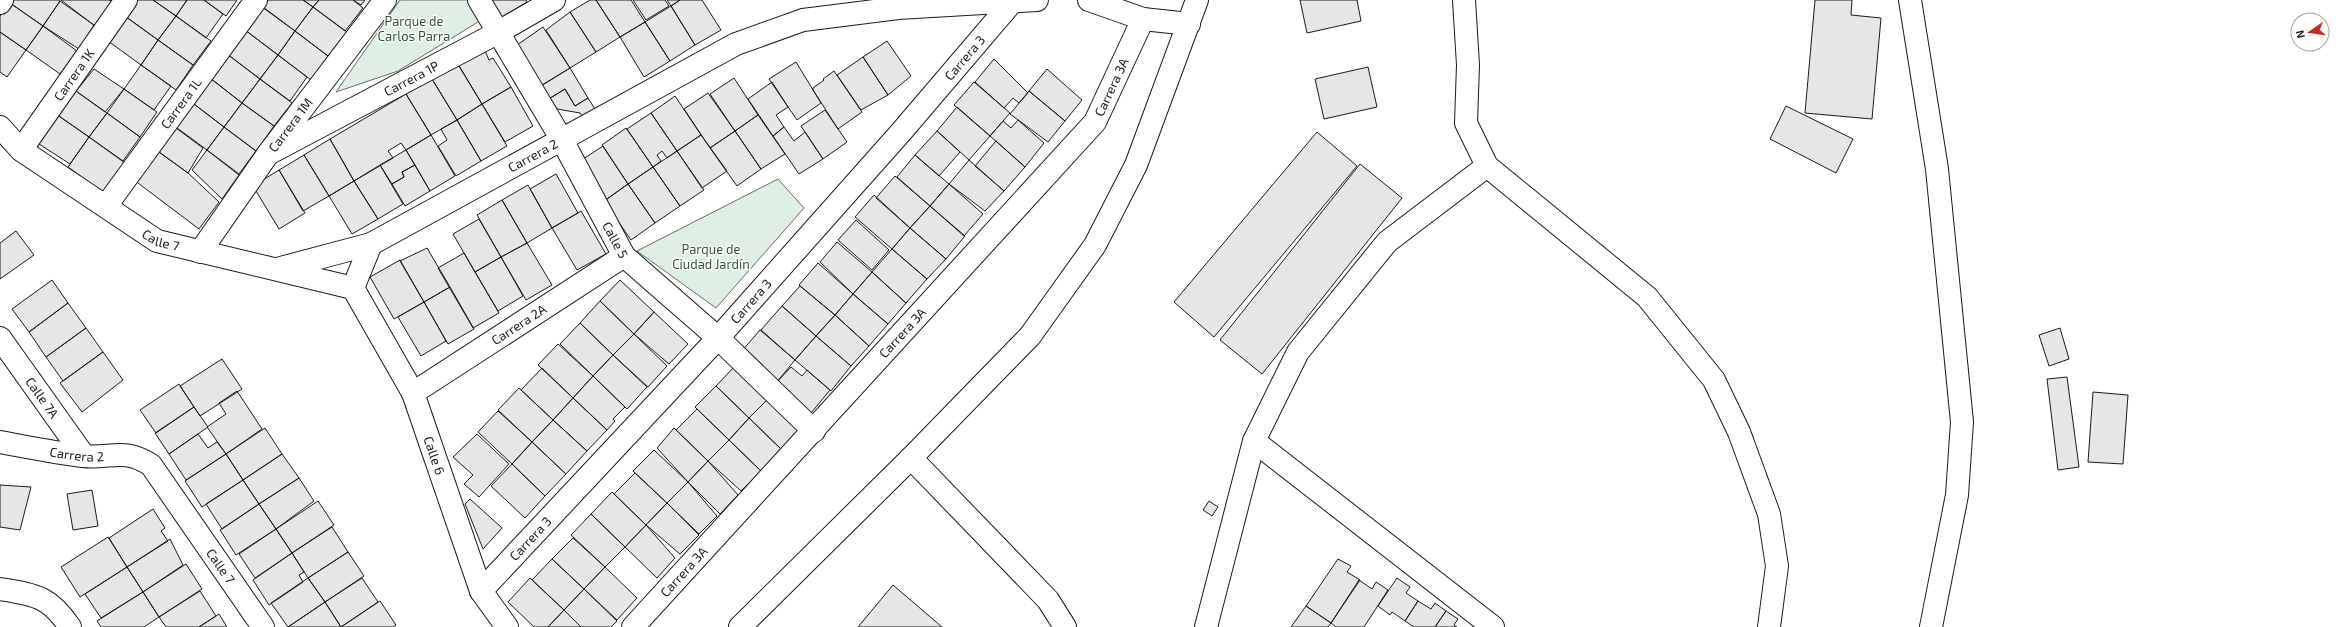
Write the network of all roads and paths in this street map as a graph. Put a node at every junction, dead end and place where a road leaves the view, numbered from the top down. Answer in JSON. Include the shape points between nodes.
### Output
{"nodes":[{"id":1,"x":2,"y":0,"type":"edge"},
{"id":2,"x":126,"y":0,"type":"edge"},
{"id":3,"x":256,"y":0,"type":"edge"},
{"id":4,"x":385,"y":0,"type":"edge"},
{"id":5,"x":479,"y":0,"type":"edge"},
{"id":6,"x":554,"y":0,"type":"edge"},
{"id":7,"x":1037,"y":0,"type":"edge"},
{"id":8,"x":1089,"y":0,"type":"edge"},
{"id":9,"x":1197,"y":0,"type":"edge"},
{"id":10,"x":1464,"y":0,"type":"edge"},
{"id":11,"x":1910,"y":0,"type":"edge"},
{"id":12,"x":1012,"y":2,"type":"junction"},
{"id":13,"x":0,"y":3,"type":"edge"},
{"id":14,"x":1143,"y":19,"type":"junction"},
{"id":15,"x":1189,"y":24,"type":"junction"},
{"id":16,"x":497,"y":33,"type":"junction"},
{"id":17,"x":0,"y":127,"type":"edge"},
{"id":18,"x":562,"y":140,"type":"junction"},
{"id":19,"x":21,"y":150,"type":"junction"},
{"id":20,"x":268,"y":154,"type":"junction"},
{"id":21,"x":1487,"y":166,"type":"junction"},
{"id":22,"x":106,"y":206,"type":"junction"},
{"id":23,"x":371,"y":244,"type":"junction"},
{"id":24,"x":200,"y":252,"type":"junction"},
{"id":25,"x":624,"y":256,"type":"junction"},
{"id":26,"x":272,"y":270,"type":"junction"},
{"id":27,"x":353,"y":288,"type":"junction"},
{"id":28,"x":0,"y":338,"type":"edge"},
{"id":29,"x":718,"y":338,"type":"junction"},
{"id":30,"x":413,"y":393,"type":"junction"},
{"id":31,"x":814,"y":431,"type":"junction"},
{"id":32,"x":1254,"y":441,"type":"junction"},
{"id":33,"x":0,"y":442,"type":"edge"},
{"id":34,"x":84,"y":456,"type":"junction"},
{"id":35,"x":911,"y":458,"type":"junction"},
{"id":36,"x":151,"y":465,"type":"joint"},
{"id":37,"x":0,"y":589,"type":"edge"},
{"id":38,"x":481,"y":592,"type":"junction"},
{"id":39,"x":1212,"y":624,"type":"edge"},
{"id":40,"x":70,"y":627,"type":"edge"},
{"id":41,"x":263,"y":627,"type":"edge"},
{"id":42,"x":507,"y":627,"type":"edge"},
{"id":43,"x":633,"y":627,"type":"edge"},
{"id":44,"x":740,"y":627,"type":"edge"},
{"id":45,"x":1065,"y":627,"type":"edge"},
{"id":46,"x":1493,"y":627,"type":"edge"},
{"id":47,"x":1769,"y":627,"type":"edge"},
{"id":48,"x":1931,"y":627,"type":"edge"}],
"edges":[{"from":1,"to":13,"type":"street"},
{"from":2,"to":19,"type":"street","name":"Carrera 1K"},
{"from":3,"to":22,"type":"street","name":"Carrera 1L"},
{"from":4,"to":20,"type":"street","name":"Carrera 1M"},
{"from":5,"to":16,"type":"street","name":"Calle 5"},
{"from":6,"to":16,"type":"street","name":"Carrera 1P"},
{"from":7,"to":12,"type":"street","name":"Carrera 2"},
{"from":8,"to":14,"type":"street"},
{"from":9,"to":15,"type":"street"},
{"from":10,"to":21,"type":"street","via":[[1468,65],[1466,123]]},
{"from":11,"to":48,"type":"street","via":[[1937,168],[1962,422],[1956,495]]},
{"from":12,"to":18,"type":"street","name":"Carrera 2","via":[[898,8],[803,20],[736,44]]},
{"from":12,"to":29,"type":"street","name":"Carrera 3","via":[[902,131]]},
{"from":14,"to":15,"type":"street"},
{"from":14,"to":31,"type":"street","name":"Carrera 3A","via":[[1095,122]]},
{"from":15,"to":35,"type":"street","via":[[1136,165],[1095,245],[1030,336]]},
{"from":16,"to":18,"type":"street","name":"Calle 5"},
{"from":16,"to":20,"type":"street","name":"Carrera 1P"},
{"from":17,"to":19,"type":"street","name":"Calle 7"},
{"from":18,"to":23,"type":"street","name":"Carrera 2"},
{"from":18,"to":25,"type":"street","name":"Calle 5"},
{"from":19,"to":22,"type":"street","name":"Calle 7"},
{"from":20,"to":24,"type":"street","name":"Carrera 1M"},
{"from":21,"to":32,"type":"street","via":[[1386,242],[1298,352]]},
{"from":21,"to":47,"type":"street","via":[[1646,297],[1714,380],[1739,432],[1769,514],[1777,566]]},
{"from":22,"to":24,"type":"street","name":"Calle 7","via":[[157,241]]},
{"from":23,"to":26,"type":"street","name":"Carrera 2"},
{"from":23,"to":27,"type":"street"},
{"from":24,"to":26,"type":"street","name":"Calle 7"},
{"from":25,"to":29,"type":"street","name":"Calle 5"},
{"from":25,"to":30,"type":"street","name":"Carrera 2A"},
{"from":26,"to":27,"type":"street","name":"Calle 7"},
{"from":27,"to":30,"type":"street","name":"Calle 6"},
{"from":28,"to":34,"type":"street","name":"Calle 7A"},
{"from":29,"to":31,"type":"street","name":"Calle 5"},
{"from":29,"to":38,"type":"street","name":"Carrera 3"},
{"from":30,"to":38,"type":"street","name":"Calle 6"},
{"from":31,"to":43,"type":"street","name":"Carrera 3A"},
{"from":32,"to":39,"type":"street"},
{"from":32,"to":46,"type":"street"},
{"from":33,"to":34,"type":"street","name":"Carrera 2"},
{"from":34,"to":36,"type":"street","name":"Carrera 2","via":[[138,456]]},
{"from":35,"to":44,"type":"street"},
{"from":35,"to":45,"type":"street","via":[[1048,600]]},
{"from":36,"to":41,"type":"street","name":"Calle 7"},
{"from":37,"to":40,"type":"street","via":[[32,594],[57,608]]},
{"from":38,"to":42,"type":"street","name":"Calle 6"}]}
